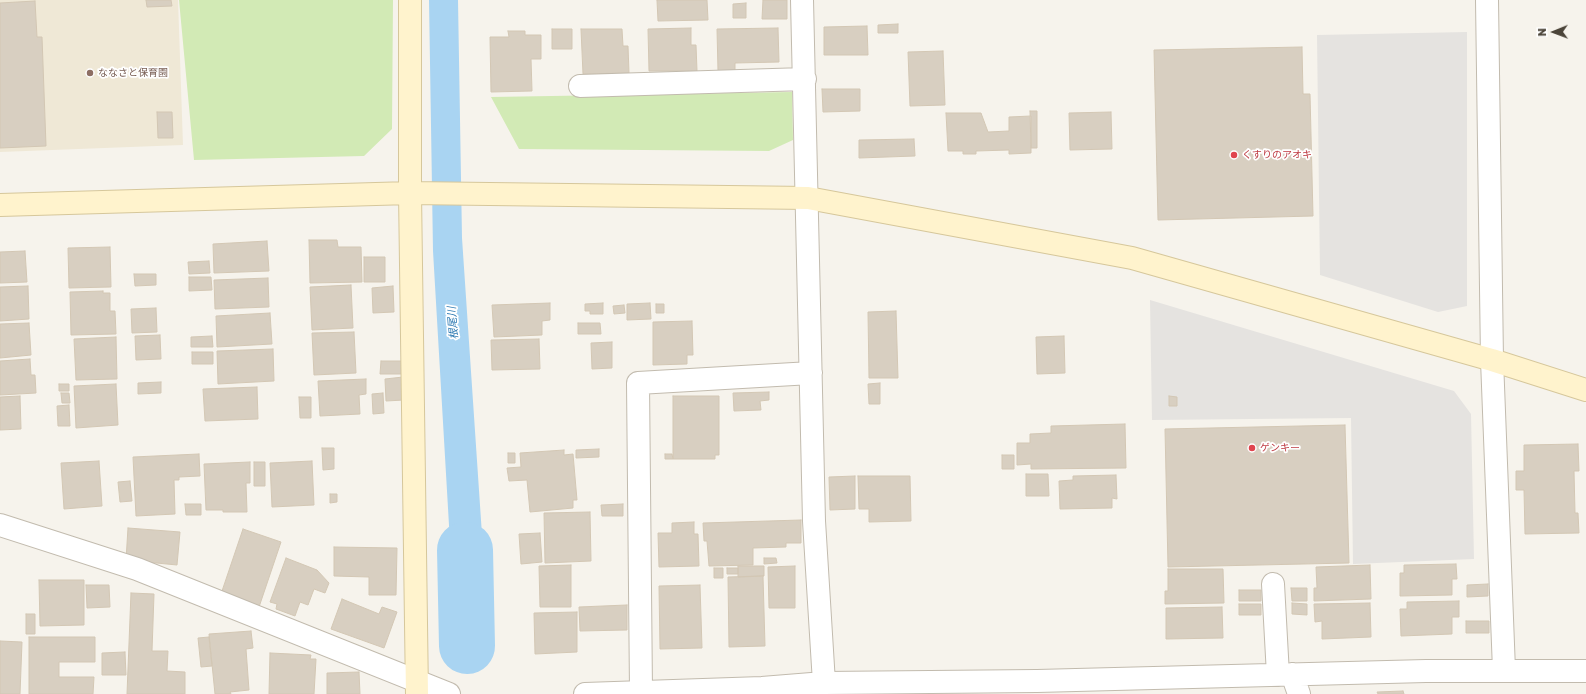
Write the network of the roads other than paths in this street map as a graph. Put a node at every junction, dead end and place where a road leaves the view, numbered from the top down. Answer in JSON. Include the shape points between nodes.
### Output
{"nodes":[{"id":1,"x":410,"y":0,"type":"edge"},
{"id":2,"x":802,"y":0,"type":"edge"},
{"id":3,"x":1487,"y":0,"type":"edge"},
{"id":4,"x":804,"y":79,"type":"junction"},
{"id":5,"x":580,"y":86,"type":"dead end"},
{"id":6,"x":418,"y":193,"type":"junction"},
{"id":7,"x":808,"y":198,"type":"junction"},
{"id":8,"x":0,"y":205,"type":"edge"},
{"id":9,"x":1492,"y":360,"type":"junction"},
{"id":10,"x":811,"y":373,"type":"junction"},
{"id":11,"x":1586,"y":390,"type":"edge"},
{"id":12,"x":0,"y":525,"type":"edge"},
{"id":13,"x":1273,"y":584,"type":"dead end"},
{"id":14,"x":1504,"y":670,"type":"junction"},
{"id":15,"x":1586,"y":671,"type":"edge"},
{"id":16,"x":1290,"y":681,"type":"edge"},
{"id":17,"x":824,"y":683,"type":"junction"},
{"id":18,"x":1133,"y":686,"type":"edge"},
{"id":19,"x":418,"y":688,"type":"edge"},
{"id":20,"x":1037,"y":688,"type":"edge"},
{"id":21,"x":641,"y":691,"type":"junction"},
{"id":22,"x":762,"y":691,"type":"edge"},
{"id":23,"x":449,"y":694,"type":"edge"},
{"id":24,"x":585,"y":694,"type":"edge"}],
"edges":[{"from":1,"to":6,"type":"street"},
{"from":2,"to":4,"type":"street"},
{"from":3,"to":9,"type":"street"},
{"from":4,"to":5,"type":"street"},
{"from":4,"to":7,"type":"street"},
{"from":6,"to":7,"type":"street"},
{"from":6,"to":8,"type":"street"},
{"from":6,"to":19,"type":"street"},
{"from":7,"to":9,"type":"street","via":[[1132,258]]},
{"from":7,"to":10,"type":"street"},
{"from":9,"to":11,"type":"street"},
{"from":9,"to":14,"type":"street"},
{"from":10,"to":17,"type":"street","via":[[814,521]]},
{"from":10,"to":21,"type":"street","via":[[638,383]]},
{"from":12,"to":19,"type":"street","via":[[137,569]]},
{"from":13,"to":16,"type":"street"},
{"from":14,"to":15,"type":"street"},
{"from":14,"to":16,"type":"street"},
{"from":16,"to":18,"type":"street"},
{"from":17,"to":20,"type":"street"},
{"from":17,"to":22,"type":"street"},
{"from":18,"to":20,"type":"street"},
{"from":19,"to":23,"type":"street"},
{"from":21,"to":22,"type":"street"},
{"from":21,"to":24,"type":"street"}]}
